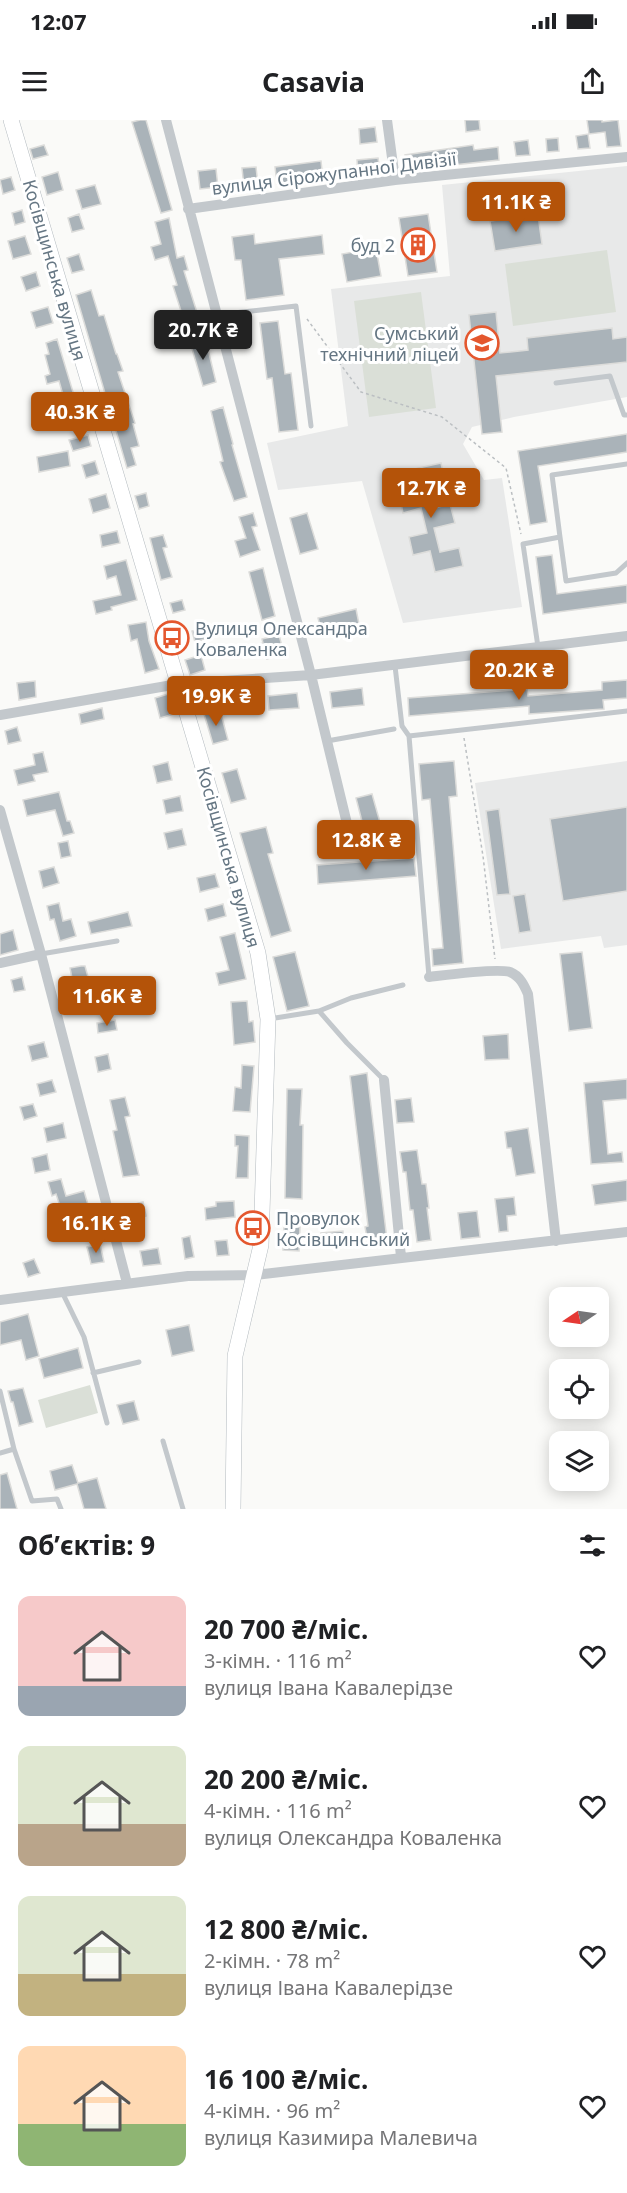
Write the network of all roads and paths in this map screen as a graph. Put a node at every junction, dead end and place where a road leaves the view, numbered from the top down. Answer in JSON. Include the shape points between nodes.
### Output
{"nodes":[{"id":1,"x":11,"y":120,"type":"edge"},
{"id":2,"x":166,"y":120,"type":"edge"},
{"id":3,"x":387,"y":120,"type":"edge"},
{"id":4,"x":627,"y":158,"type":"edge"},
{"id":5,"x":395,"y":180,"type":"junction"},
{"id":6,"x":189,"y":209,"type":"junction"},
{"id":7,"x":296,"y":306,"type":"junction"},
{"id":8,"x":216,"y":315,"type":"junction"},
{"id":9,"x":556,"y":383,"type":"dead end"},
{"id":10,"x":627,"y":415,"type":"edge"},
{"id":11,"x":311,"y":426,"type":"dead end"},
{"id":12,"x":627,"y":464,"type":"edge"},
{"id":13,"x":560,"y":537,"type":"junction"},
{"id":14,"x":523,"y":544,"type":"junction"},
{"id":15,"x":627,"y":563,"type":"edge"},
{"id":16,"x":627,"y":636,"type":"edge"},
{"id":17,"x":538,"y":647,"type":"junction"},
{"id":18,"x":395,"y":666,"type":"junction"},
{"id":19,"x":311,"y":675,"type":"junction"},
{"id":20,"x":178,"y":684,"type":"junction"},
{"id":21,"x":627,"y":711,"type":"edge"},
{"id":22,"x":0,"y":715,"type":"edge"},
{"id":23,"x":394,"y":729,"type":"dead end"},
{"id":24,"x":463,"y":730,"type":"junction"},
{"id":25,"x":409,"y":736,"type":"junction"},
{"id":26,"x":327,"y":741,"type":"junction"},
{"id":27,"x":0,"y":810,"type":"edge"},
{"id":28,"x":350,"y":836,"type":"dead end"},
{"id":29,"x":117,"y":941,"type":"dead end"},
{"id":30,"x":41,"y":954,"type":"junction"},
{"id":31,"x":0,"y":963,"type":"edge"},
{"id":32,"x":497,"y":971,"type":"junction"},
{"id":33,"x":429,"y":977,"type":"joint"},
{"id":34,"x":403,"y":985,"type":"dead end"},
{"id":35,"x":319,"y":1011,"type":"junction"},
{"id":36,"x":268,"y":1019,"type":"junction"},
{"id":37,"x":384,"y":1080,"type":"joint"},
{"id":38,"x":627,"y":1232,"type":"edge"},
{"id":39,"x":556,"y":1241,"type":"junction"},
{"id":40,"x":401,"y":1257,"type":"junction"},
{"id":41,"x":255,"y":1275,"type":"junction"},
{"id":42,"x":127,"y":1283,"type":"junction"},
{"id":43,"x":61,"y":1291,"type":"junction"},
{"id":44,"x":0,"y":1300,"type":"edge"},
{"id":45,"x":139,"y":1362,"type":"dead end"},
{"id":46,"x":93,"y":1373,"type":"junction"},
{"id":47,"x":0,"y":1391,"type":"edge"},
{"id":48,"x":107,"y":1423,"type":"dead end"},
{"id":49,"x":163,"y":1441,"type":"dead end"},
{"id":50,"x":14,"y":1449,"type":"junction"},
{"id":51,"x":0,"y":1453,"type":"edge"},
{"id":52,"x":61,"y":1509,"type":"edge"},
{"id":53,"x":183,"y":1509,"type":"edge"},
{"id":54,"x":232,"y":1509,"type":"edge"}],
"edges":[{"from":1,"to":20,"type":"street","name":"Косівщинська вулиця"},
{"from":2,"to":6,"type":"street"},
{"from":3,"to":5,"type":"street"},
{"from":4,"to":5,"type":"street","name":"вулиця Сірожупанної Дивізії"},
{"from":5,"to":6,"type":"street","name":"вулиця Сірожупанної Дивізії"},
{"from":6,"to":8,"type":"street"},
{"from":7,"to":8,"type":"lane"},
{"from":7,"to":11,"type":"lane"},
{"from":7,"to":14,"type":"path","via":[[361,392],[442,417],[506,468]]},
{"from":8,"to":19,"type":"street"},
{"from":9,"to":10,"type":"lane","via":[[610,376],[624,416]]},
{"from":12,"to":13,"type":"lane","via":[[552,475]]},
{"from":13,"to":14,"type":"lane"},
{"from":13,"to":15,"type":"lane","via":[[566,581],[616,573]]},
{"from":14,"to":17,"type":"lane"},
{"from":16,"to":17,"type":"street"},
{"from":17,"to":18,"type":"street"},
{"from":18,"to":19,"type":"street"},
{"from":18,"to":25,"type":"lane","via":[[402,726]]},
{"from":19,"to":20,"type":"street"},
{"from":19,"to":26,"type":"street"},
{"from":20,"to":22,"type":"street"},
{"from":20,"to":36,"type":"street","name":"Косівщинська вулиця","via":[[258,953]]},
{"from":21,"to":24,"type":"lane"},
{"from":23,"to":26,"type":"lane"},
{"from":24,"to":25,"type":"lane"},
{"from":24,"to":32,"type":"path"},
{"from":25,"to":33,"type":"lane"},
{"from":26,"to":28,"type":"street"},
{"from":27,"to":30,"type":"street"},
{"from":29,"to":30,"type":"lane"},
{"from":30,"to":31,"type":"street"},
{"from":30,"to":42,"type":"street"},
{"from":32,"to":33,"type":"street"},
{"from":32,"to":39,"type":"street","via":[[511,972],[521,979],[528,994]]},
{"from":34,"to":35,"type":"lane"},
{"from":35,"to":36,"type":"lane"},
{"from":35,"to":37,"type":"lane"},
{"from":36,"to":41,"type":"street","name":"Косівщинська вулиця","via":[[261,1245]]},
{"from":37,"to":40,"type":"street"},
{"from":38,"to":39,"type":"street"},
{"from":39,"to":40,"type":"street"},
{"from":40,"to":41,"type":"street"},
{"from":41,"to":42,"type":"street","via":[[188,1276]]},
{"from":41,"to":54,"type":"street","name":"Косівщинська вулиця","via":[[236,1356]]},
{"from":42,"to":43,"type":"street"},
{"from":43,"to":44,"type":"street"},
{"from":43,"to":46,"type":"lane","via":[[84,1337]]},
{"from":45,"to":46,"type":"lane"},
{"from":46,"to":48,"type":"lane"},
{"from":47,"to":50,"type":"lane"},
{"from":49,"to":53,"type":"lane"},
{"from":50,"to":51,"type":"lane"},
{"from":50,"to":52,"type":"lane","via":[[32,1501],[57,1499]]}]}
